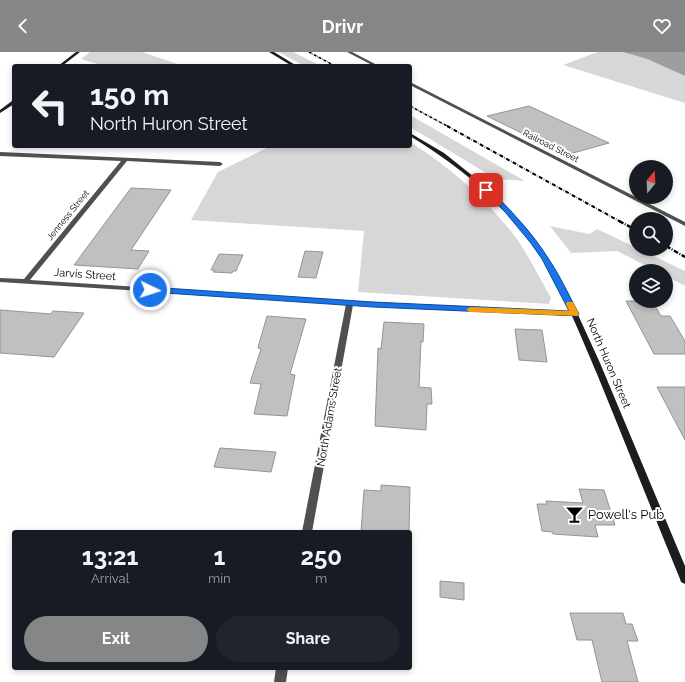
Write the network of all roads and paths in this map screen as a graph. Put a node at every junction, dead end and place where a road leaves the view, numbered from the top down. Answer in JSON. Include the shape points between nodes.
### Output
{"nodes":[{"id":1,"x":78,"y":52,"type":"edge"},
{"id":2,"x":271,"y":52,"type":"edge"},
{"id":3,"x":349,"y":52,"type":"edge"},
{"id":4,"x":63,"y":64,"type":"edge"},
{"id":5,"x":292,"y":64,"type":"edge"},
{"id":6,"x":373,"y":64,"type":"edge"},
{"id":7,"x":412,"y":84,"type":"edge"},
{"id":8,"x":12,"y":103,"type":"edge"},
{"id":9,"x":0,"y":112,"type":"edge"},
{"id":10,"x":412,"y":135,"type":"edge"},
{"id":11,"x":0,"y":154,"type":"edge"},
{"id":12,"x":125,"y":160,"type":"junction"},
{"id":13,"x":220,"y":164,"type":"dead end"},
{"id":14,"x":685,"y":224,"type":"edge"},
{"id":15,"x":0,"y":280,"type":"edge"},
{"id":16,"x":26,"y":281,"type":"junction"},
{"id":17,"x":350,"y":303,"type":"junction"},
{"id":18,"x":575,"y":314,"type":"junction"},
{"id":19,"x":307,"y":530,"type":"edge"},
{"id":20,"x":685,"y":579,"type":"edge"},
{"id":21,"x":282,"y":670,"type":"edge"},
{"id":22,"x":280,"y":682,"type":"edge"}],
"edges":[{"from":1,"to":4,"type":"main road"},
{"from":2,"to":5,"type":"main road"},
{"from":3,"to":6,"type":"street"},
{"from":7,"to":14,"type":"street","name":"Railroad Street"},
{"from":8,"to":9,"type":"main road"},
{"from":10,"to":18,"type":"main road","name":"North Huron Street","via":[[476,179],[526,231],[546,259]]},
{"from":11,"to":12,"type":"street"},
{"from":12,"to":13,"type":"street"},
{"from":12,"to":16,"type":"street","name":"Jenness Street"},
{"from":15,"to":16,"type":"street","name":"Jarvis Street"},
{"from":16,"to":17,"type":"street","name":"Jarvis Street"},
{"from":17,"to":18,"type":"street","name":"Jarvis Street"},
{"from":17,"to":19,"type":"street","name":"North Adams Street"},
{"from":18,"to":20,"type":"main road","name":"North Huron Street"},
{"from":21,"to":22,"type":"street"}]}
